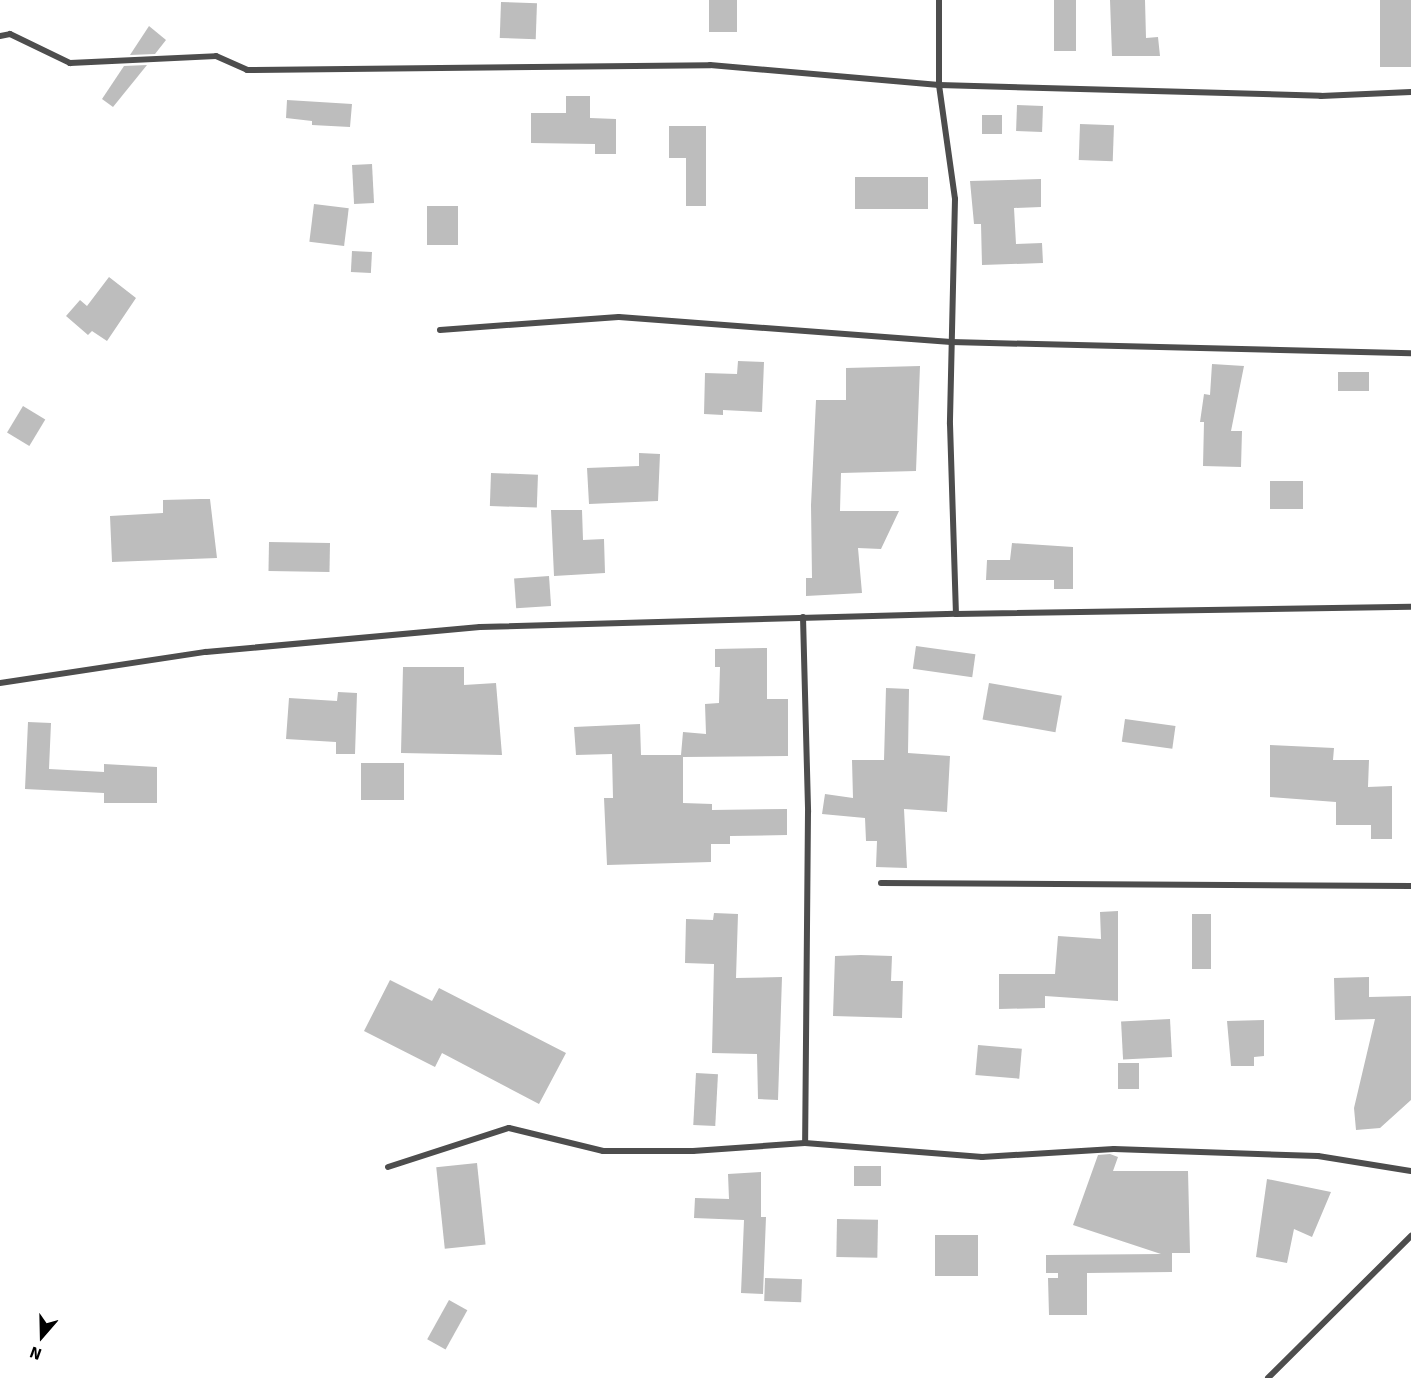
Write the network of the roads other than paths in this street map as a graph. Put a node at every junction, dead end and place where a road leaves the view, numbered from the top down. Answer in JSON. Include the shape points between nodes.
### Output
{"nodes":[{"id":1,"x":939,"y":0,"type":"edge"},
{"id":2,"x":0,"y":36,"type":"edge"},
{"id":3,"x":939,"y":86,"type":"junction"},
{"id":4,"x":1411,"y":92,"type":"edge"},
{"id":5,"x":440,"y":330,"type":"dead end"},
{"id":6,"x":951,"y":342,"type":"junction"},
{"id":7,"x":1411,"y":353,"type":"edge"},
{"id":8,"x":1411,"y":607,"type":"edge"},
{"id":9,"x":956,"y":614,"type":"junction"},
{"id":10,"x":803,"y":617,"type":"junction"},
{"id":11,"x":0,"y":683,"type":"edge"},
{"id":12,"x":881,"y":883,"type":"dead end"},
{"id":13,"x":1411,"y":886,"type":"edge"},
{"id":14,"x":805,"y":1143,"type":"junction"},
{"id":15,"x":388,"y":1167,"type":"dead end"},
{"id":16,"x":1411,"y":1171,"type":"edge"},
{"id":17,"x":1411,"y":1236,"type":"edge"},
{"id":18,"x":1268,"y":1378,"type":"edge"}],
"edges":[{"from":1,"to":3,"type":"street"},
{"from":2,"to":3,"type":"street","via":[[10,34],[70,63],[216,56],[248,70],[710,65]]},
{"from":3,"to":4,"type":"street","via":[[1321,96]]},
{"from":3,"to":6,"type":"street","via":[[955,199]]},
{"from":5,"to":6,"type":"street","via":[[618,316]]},
{"from":6,"to":7,"type":"street"},
{"from":6,"to":9,"type":"street"},
{"from":8,"to":9,"type":"street"},
{"from":9,"to":10,"type":"street"},
{"from":10,"to":11,"type":"street","via":[[480,627],[206,652]]},
{"from":10,"to":14,"type":"street","via":[[808,812]]},
{"from":12,"to":13,"type":"street"},
{"from":14,"to":15,"type":"street","via":[[693,1151],[603,1151],[509,1128]]},
{"from":14,"to":16,"type":"street","via":[[982,1157],[1114,1149],[1318,1156]]},
{"from":17,"to":18,"type":"street"}]}
